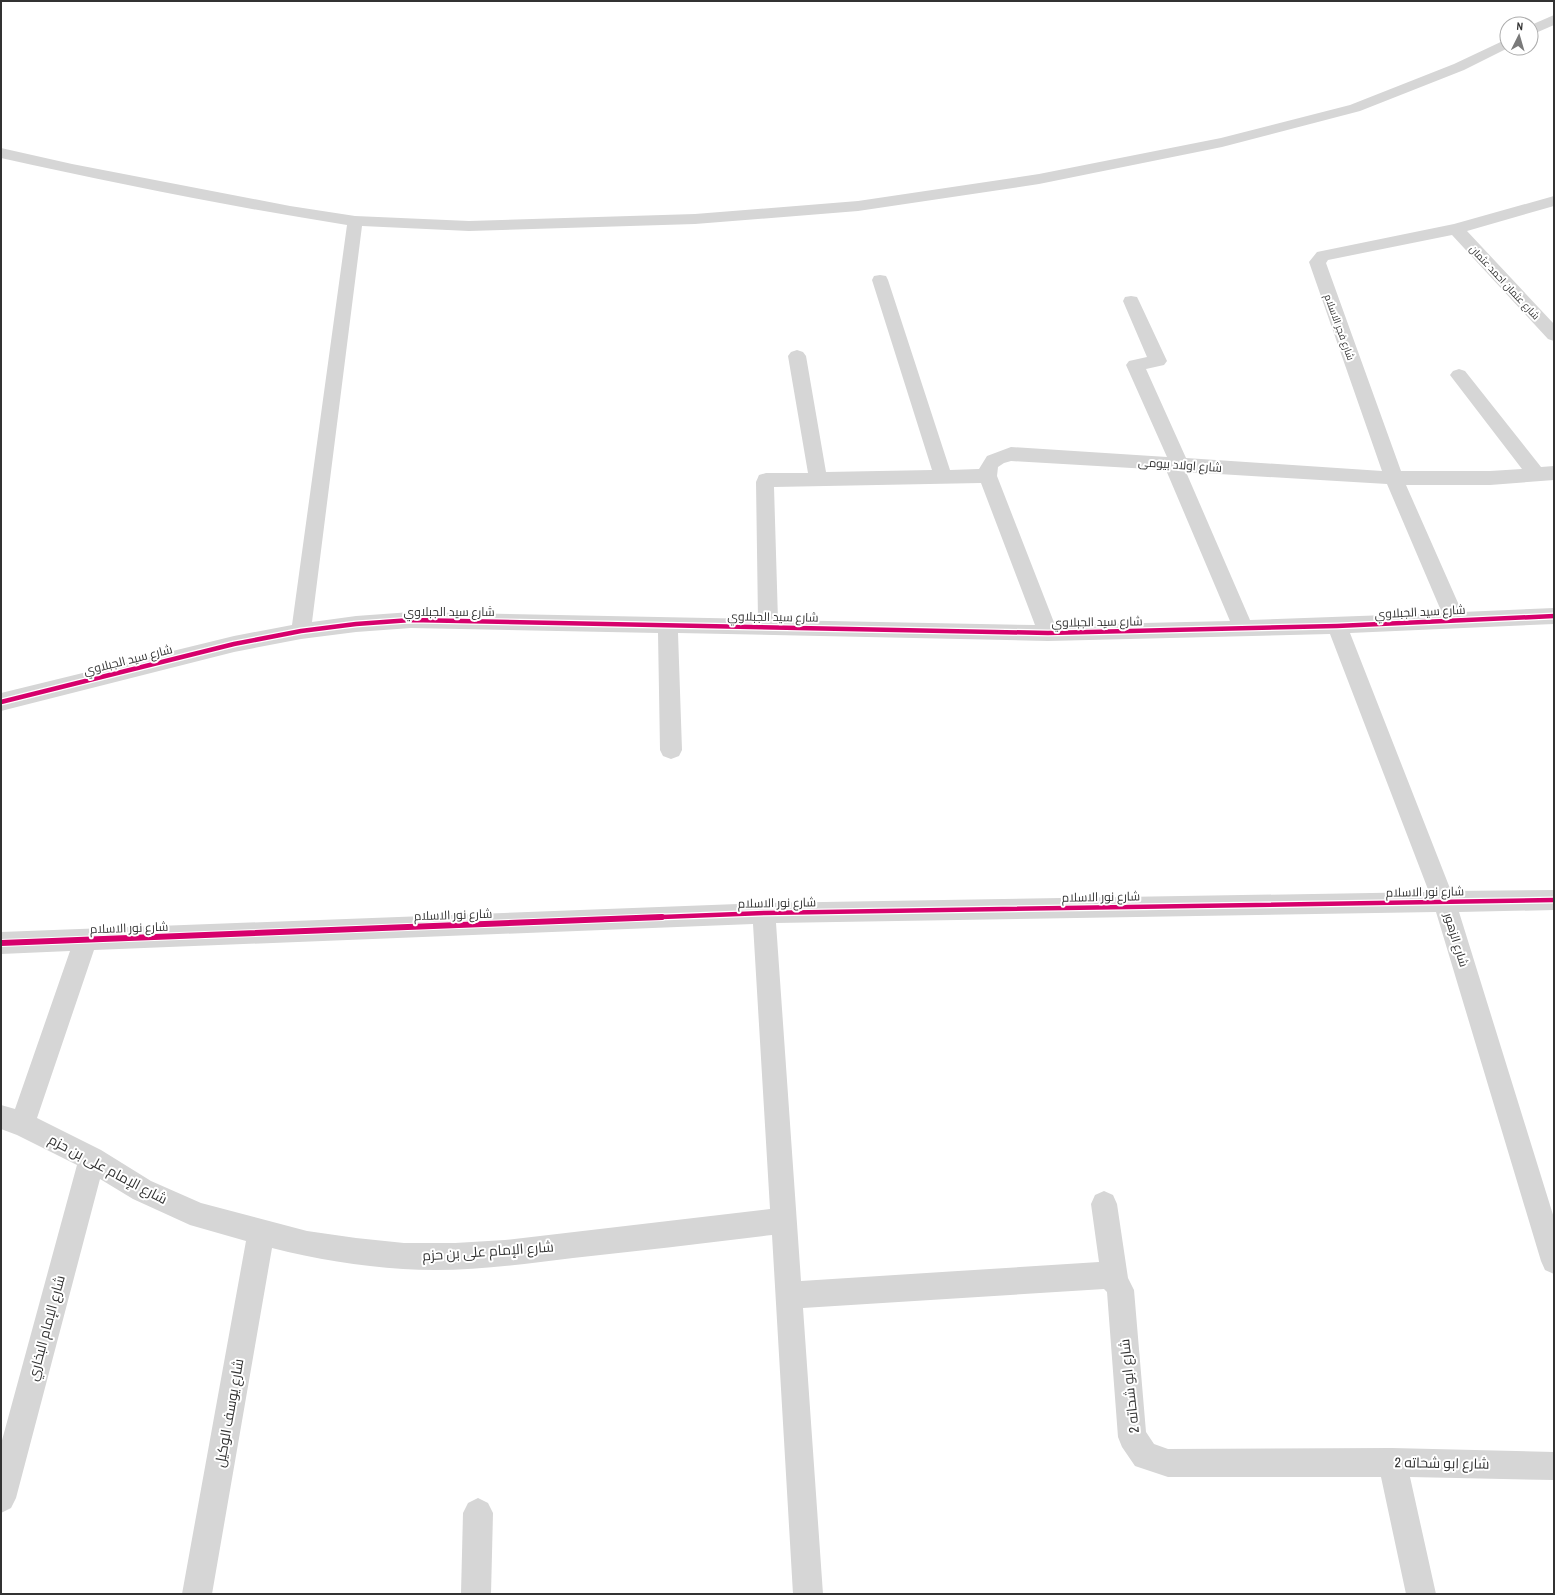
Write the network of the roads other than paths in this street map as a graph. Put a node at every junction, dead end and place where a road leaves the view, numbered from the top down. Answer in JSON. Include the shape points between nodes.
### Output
{"nodes":[{"id":1,"x":1554,"y":19,"type":"edge"},
{"id":2,"x":1539,"y":27,"type":"edge"},
{"id":3,"x":1499,"y":47,"type":"edge"},
{"id":4,"x":1,"y":153,"type":"edge"},
{"id":5,"x":1554,"y":201,"type":"edge"},
{"id":6,"x":355,"y":221,"type":"junction"},
{"id":7,"x":1456,"y":229,"type":"junction"},
{"id":8,"x":880,"y":280,"type":"dead end"},
{"id":9,"x":1131,"y":301,"type":"dead end"},
{"id":10,"x":1554,"y":335,"type":"edge"},
{"id":11,"x":797,"y":356,"type":"dead end"},
{"id":12,"x":1459,"y":375,"type":"dead end"},
{"id":13,"x":1176,"y":464,"type":"junction"},
{"id":14,"x":1545,"y":474,"type":"edge"},
{"id":15,"x":988,"y":476,"type":"junction"},
{"id":16,"x":943,"y":477,"type":"junction"},
{"id":17,"x":1394,"y":478,"type":"junction"},
{"id":18,"x":818,"y":479,"type":"junction"},
{"id":19,"x":1554,"y":616,"type":"edge"},
{"id":20,"x":1455,"y":620,"type":"junction"},
{"id":21,"x":668,"y":625,"type":"junction"},
{"id":22,"x":1337,"y":626,"type":"junction"},
{"id":23,"x":768,"y":627,"type":"junction"},
{"id":24,"x":1243,"y":628,"type":"junction"},
{"id":25,"x":301,"y":631,"type":"junction"},
{"id":26,"x":1048,"y":633,"type":"junction"},
{"id":27,"x":1,"y":702,"type":"edge"},
{"id":28,"x":670,"y":750,"type":"dead end"},
{"id":29,"x":1554,"y":900,"type":"edge"},
{"id":30,"x":1444,"y":902,"type":"junction"},
{"id":31,"x":764,"y":913,"type":"junction"},
{"id":32,"x":86,"y":940,"type":"junction"},
{"id":33,"x":1,"y":943,"type":"edge"},
{"id":34,"x":11,"y":1121,"type":"edge"},
{"id":35,"x":92,"y":1159,"type":"junction"},
{"id":36,"x":1104,"y":1204,"type":"dead end"},
{"id":37,"x":785,"y":1220,"type":"junction"},
{"id":38,"x":261,"y":1233,"type":"junction"},
{"id":39,"x":1554,"y":1261,"type":"edge"},
{"id":40,"x":1115,"y":1280,"type":"junction"},
{"id":41,"x":789,"y":1295,"type":"junction"},
{"id":42,"x":1392,"y":1462,"type":"junction"},
{"id":43,"x":1554,"y":1466,"type":"edge"},
{"id":44,"x":1,"y":1498,"type":"edge"},
{"id":45,"x":478,"y":1513,"type":"dead end"},
{"id":46,"x":197,"y":1594,"type":"edge"},
{"id":47,"x":476,"y":1594,"type":"edge"},
{"id":48,"x":808,"y":1594,"type":"edge"},
{"id":49,"x":1421,"y":1594,"type":"edge"}],
"edges":[{"from":1,"to":2,"type":"street"},
{"from":3,"to":6,"type":"street","via":[[1459,67],[1355,108],[1222,142],[1039,179],[858,206],[695,219],[469,226]]},
{"from":4,"to":6,"type":"street","via":[[253,204]]},
{"from":5,"to":7,"type":"street","name":"شارع فجر الاسلام"},
{"from":6,"to":25,"type":"street"},
{"from":7,"to":10,"type":"street","name":"شارع عثمان احمد عثمان"},
{"from":7,"to":17,"type":"street","name":"شارع فجر الاسلام","via":[[1323,256],[1317,262]]},
{"from":8,"to":16,"type":"street"},
{"from":9,"to":13,"type":"street","via":[[1158,361],[1135,366]]},
{"from":11,"to":18,"type":"street"},
{"from":12,"to":14,"type":"street"},
{"from":13,"to":15,"type":"street","name":"شارع اولاد بيومى","via":[[1011,454],[1000,456],[992,462],[988,468]]},
{"from":13,"to":17,"type":"street","name":"شارع اولاد بيومى"},
{"from":13,"to":24,"type":"street"},
{"from":14,"to":17,"type":"street","name":"شارع اولاد بيومى","via":[[1490,478]]},
{"from":15,"to":16,"type":"street"},
{"from":15,"to":26,"type":"street"},
{"from":16,"to":18,"type":"street"},
{"from":17,"to":20,"type":"street","name":"شارع فجر الاسلام"},
{"from":18,"to":23,"type":"street","via":[[764,482]]},
{"from":19,"to":20,"type":"street","name":"شارع سيد الجبلاوي"},
{"from":20,"to":22,"type":"street","name":"شارع سيد الجبلاوي"},
{"from":21,"to":23,"type":"street","name":"شارع سيد الجبلاوي"},
{"from":21,"to":25,"type":"street","name":"شارع سيد الجبلاوي","via":[[412,620]]},
{"from":21,"to":28,"type":"street"},
{"from":22,"to":24,"type":"street","name":"شارع سيد الجبلاوي"},
{"from":22,"to":30,"type":"street","name":"شارع الزهور"},
{"from":23,"to":26,"type":"street","name":"شارع سيد الجبلاوي"},
{"from":24,"to":26,"type":"street","name":"شارع سيد الجبلاوي"},
{"from":25,"to":27,"type":"street","name":"شارع سيد الجبلاوي","via":[[234,644]]},
{"from":29,"to":30,"type":"street","name":"شارع نور الاسلام"},
{"from":30,"to":31,"type":"street","name":"شارع نور الاسلام"},
{"from":30,"to":39,"type":"street","name":"شارع الزهور"},
{"from":31,"to":32,"type":"street","name":"شارع نور الاسلام"},
{"from":31,"to":37,"type":"street"},
{"from":32,"to":33,"type":"street","name":"شارع نور الاسلام"},
{"from":32,"to":34,"type":"street"},
{"from":34,"to":35,"type":"street","name":"شارع الإمام على بن حزم"},
{"from":35,"to":38,"type":"street","name":"شارع الإمام على بن حزم","via":[[142,1190],[192,1212]]},
{"from":35,"to":44,"type":"street","name":"شارع الإمام البخاري"},
{"from":36,"to":40,"type":"street","name":"شارع ابو شحاته 2"},
{"from":37,"to":38,"type":"street","name":"شارع الإمام على بن حزم","via":[[505,1253],[455,1256],[404,1256],[356,1251],[307,1244]]},
{"from":37,"to":41,"type":"street"},
{"from":38,"to":46,"type":"street","name":"شارع يوسف الوكيل"},
{"from":40,"to":41,"type":"street","via":[[1106,1275]]},
{"from":40,"to":42,"type":"street","name":"شارع ابو شحاته 2","via":[[1120,1290],[1132,1437],[1145,1456],[1168,1463]]},
{"from":41,"to":48,"type":"street"},
{"from":42,"to":43,"type":"street","name":"شارع ابو شحاته 2"},
{"from":42,"to":49,"type":"street"},
{"from":45,"to":47,"type":"street"}]}
